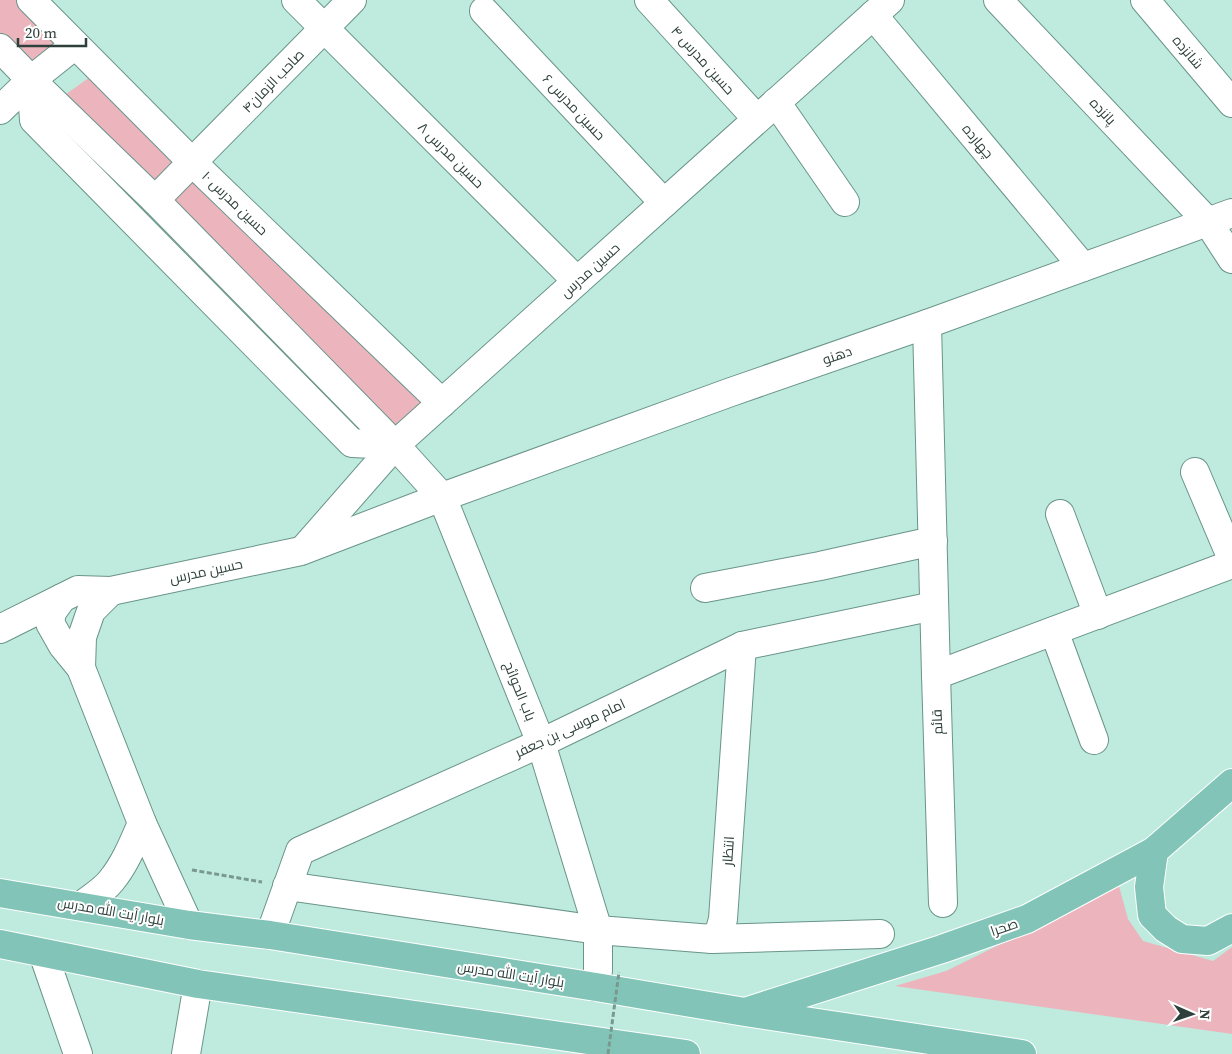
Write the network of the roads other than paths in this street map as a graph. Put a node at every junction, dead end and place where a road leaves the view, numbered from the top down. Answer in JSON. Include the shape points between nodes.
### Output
{"nodes":[{"id":1,"x":31,"y":0,"type":"edge"},
{"id":2,"x":296,"y":0,"type":"edge"},
{"id":3,"x":352,"y":0,"type":"edge"},
{"id":4,"x":649,"y":0,"type":"edge"},
{"id":5,"x":998,"y":0,"type":"edge"},
{"id":6,"x":1145,"y":0,"type":"edge"},
{"id":7,"x":882,"y":8,"type":"edge"},
{"id":8,"x":484,"y":10,"type":"dead end"},
{"id":9,"x":324,"y":29,"type":"junction"},
{"id":10,"x":75,"y":44,"type":"junction"},
{"id":11,"x":0,"y":48,"type":"edge"},
{"id":12,"x":31,"y":80,"type":"junction"},
{"id":13,"x":1232,"y":103,"type":"edge"},
{"id":14,"x":0,"y":110,"type":"edge"},
{"id":15,"x":767,"y":111,"type":"junction"},
{"id":16,"x":193,"y":162,"type":"junction"},
{"id":17,"x":155,"y":200,"type":"junction"},
{"id":18,"x":845,"y":202,"type":"dead end"},
{"id":19,"x":664,"y":203,"type":"junction"},
{"id":20,"x":1220,"y":218,"type":"edge"},
{"id":21,"x":1232,"y":259,"type":"edge"},
{"id":22,"x":1083,"y":267,"type":"junction"},
{"id":23,"x":577,"y":281,"type":"junction"},
{"id":24,"x":927,"y":324,"type":"junction"},
{"id":25,"x":442,"y":403,"type":"junction"},
{"id":26,"x":395,"y":445,"type":"junction"},
{"id":27,"x":1195,"y":472,"type":"dead end"},
{"id":28,"x":442,"y":497,"type":"junction"},
{"id":29,"x":1060,"y":514,"type":"dead end"},
{"id":30,"x":933,"y":541,"type":"junction"},
{"id":31,"x":301,"y":551,"type":"junction"},
{"id":32,"x":1232,"y":559,"type":"edge"},
{"id":33,"x":1232,"y":564,"type":"edge"},
{"id":34,"x":704,"y":588,"type":"dead end"},
{"id":35,"x":111,"y":591,"type":"junction"},
{"id":36,"x":62,"y":598,"type":"junction"},
{"id":37,"x":934,"y":606,"type":"junction"},
{"id":38,"x":1098,"y":615,"type":"junction"},
{"id":39,"x":0,"y":629,"type":"edge"},
{"id":40,"x":1054,"y":631,"type":"junction"},
{"id":41,"x":742,"y":646,"type":"junction"},
{"id":42,"x":80,"y":668,"type":"junction"},
{"id":43,"x":936,"y":674,"type":"junction"},
{"id":44,"x":1094,"y":740,"type":"dead end"},
{"id":45,"x":541,"y":743,"type":"junction"},
{"id":46,"x":1232,"y":783,"type":"edge"},
{"id":47,"x":142,"y":823,"type":"junction"},
{"id":48,"x":1154,"y":851,"type":"junction"},
{"id":49,"x":287,"y":886,"type":"junction"},
{"id":50,"x":0,"y":893,"type":"edge"},
{"id":51,"x":944,"y":903,"type":"dead end"},
{"id":52,"x":81,"y":906,"type":"junction"},
{"id":53,"x":189,"y":925,"type":"junction"},
{"id":54,"x":1232,"y":928,"type":"edge"},
{"id":55,"x":598,"y":930,"type":"junction"},
{"id":56,"x":880,"y":934,"type":"dead end"},
{"id":57,"x":270,"y":935,"type":"junction"},
{"id":58,"x":712,"y":939,"type":"junction"},
{"id":59,"x":0,"y":944,"type":"edge"},
{"id":60,"x":43,"y":952,"type":"junction"},
{"id":61,"x":198,"y":984,"type":"junction"},
{"id":62,"x":596,"y":987,"type":"junction"},
{"id":63,"x":745,"y":1012,"type":"junction"},
{"id":64,"x":78,"y":1054,"type":"edge"},
{"id":65,"x":186,"y":1054,"type":"edge"},
{"id":66,"x":686,"y":1054,"type":"edge"},
{"id":67,"x":1022,"y":1054,"type":"edge"}],
"edges":[{"from":1,"to":10,"type":"street","name":"حسین مدرس ۱۰"},
{"from":2,"to":9,"type":"street","name":"حسین مدرس ۸"},
{"from":3,"to":9,"type":"street","name":"صاحب الزمان۴"},
{"from":4,"to":15,"type":"street","name":"حسین مدرس ۴"},
{"from":5,"to":20,"type":"street","name":"پانزده"},
{"from":6,"to":13,"type":"street","name":"شانزده"},
{"from":7,"to":15,"type":"street","name":"حسین مدرس"},
{"from":7,"to":22,"type":"street","name":"چهارده"},
{"from":8,"to":19,"type":"street","name":"حسین مدرس ۶"},
{"from":9,"to":16,"type":"street","name":"صاحب الزمان۴"},
{"from":9,"to":23,"type":"street","name":"حسین مدرس ۸"},
{"from":10,"to":12,"type":"street"},
{"from":10,"to":16,"type":"street","name":"حسین مدرس ۱۰"},
{"from":11,"to":12,"type":"street"},
{"from":12,"to":14,"type":"street"},
{"from":12,"to":17,"type":"street"},
{"from":12,"to":26,"type":"street","via":[[34,120],[352,444]]},
{"from":15,"to":18,"type":"street","name":"حسین مدرس ۴"},
{"from":15,"to":19,"type":"street","name":"حسین مدرس"},
{"from":16,"to":17,"type":"street","name":"صاحب الزمان۴"},
{"from":16,"to":25,"type":"street","name":"حسین مدرس ۱۰"},
{"from":17,"to":26,"type":"street"},
{"from":19,"to":23,"type":"street","name":"حسین مدرس"},
{"from":20,"to":21,"type":"street","name":"پانزده"},
{"from":20,"to":22,"type":"street","name":"دهنو"},
{"from":22,"to":24,"type":"street","name":"دهنو"},
{"from":23,"to":25,"type":"street","name":"حسین مدرس"},
{"from":24,"to":28,"type":"street","name":"دهنو"},
{"from":24,"to":30,"type":"street","name":"قائم"},
{"from":25,"to":26,"type":"street","name":"حسین مدرس"},
{"from":26,"to":28,"type":"street","name":"باب الحوائج"},
{"from":26,"to":31,"type":"street","name":"حسین مدرس"},
{"from":27,"to":32,"type":"street"},
{"from":28,"to":31,"type":"street","name":"حسین مدرس"},
{"from":28,"to":45,"type":"street","name":"باب الحوائج"},
{"from":29,"to":38,"type":"street"},
{"from":30,"to":34,"type":"street"},
{"from":30,"to":37,"type":"street","name":"قائم"},
{"from":31,"to":35,"type":"street","name":"حسین مدرس"},
{"from":33,"to":38,"type":"street"},
{"from":35,"to":36,"type":"street","name":"حسین مدرس","via":[[78,590]]},
{"from":35,"to":42,"type":"street","via":[[91,611],[82,637]]},
{"from":36,"to":39,"type":"street","name":"حسین مدرس"},
{"from":36,"to":42,"type":"street","via":[[52,612],[50,623]]},
{"from":37,"to":41,"type":"street","name":"امام موسی بن جعفر"},
{"from":37,"to":43,"type":"street","name":"قائم"},
{"from":38,"to":40,"type":"street"},
{"from":40,"to":43,"type":"street"},
{"from":40,"to":44,"type":"street"},
{"from":41,"to":45,"type":"street","name":"امام موسی بن جعفر"},
{"from":41,"to":58,"type":"street","name":"انتظار","via":[[723,919],[720,930]]},
{"from":42,"to":47,"type":"street"},
{"from":43,"to":51,"type":"street","name":"قائم"},
{"from":45,"to":49,"type":"street","name":"امام موسی بن جعفر","via":[[300,851]]},
{"from":45,"to":55,"type":"street","name":"باب الحوائج"},
{"from":46,"to":48,"type":"main road","name":"صحرا"},
{"from":47,"to":52,"type":"street","via":[[124,863],[110,882]]},
{"from":47,"to":53,"type":"street"},
{"from":48,"to":54,"type":"main road","via":[[1150,887],[1152,915],[1166,929],[1182,939],[1208,941]]},
{"from":48,"to":63,"type":"main road","name":"صحرا","via":[[1027,919]]},
{"from":49,"to":55,"type":"street"},
{"from":49,"to":57,"type":"street","name":"امام موسی بن جعفر"},
{"from":50,"to":52,"type":"main road","name":"بلوار آیت الله مدرس"},
{"from":52,"to":53,"type":"main road","name":"بلوار آیت الله مدرس"},
{"from":53,"to":57,"type":"main road","name":"بلوار آیت الله مدرس"},
{"from":55,"to":58,"type":"street"},
{"from":55,"to":62,"type":"street","name":"باب الحوائج"},
{"from":56,"to":58,"type":"street"},
{"from":57,"to":62,"type":"main road","name":"بلوار آیت الله مدرس"},
{"from":59,"to":60,"type":"main road"},
{"from":60,"to":61,"type":"main road"},
{"from":60,"to":64,"type":"street"},
{"from":61,"to":65,"type":"street"},
{"from":61,"to":66,"type":"main road"},
{"from":62,"to":63,"type":"main road","name":"بلوار آیت الله مدرس"},
{"from":63,"to":67,"type":"main road","name":"بلوار آیت الله مدرس"}]}
